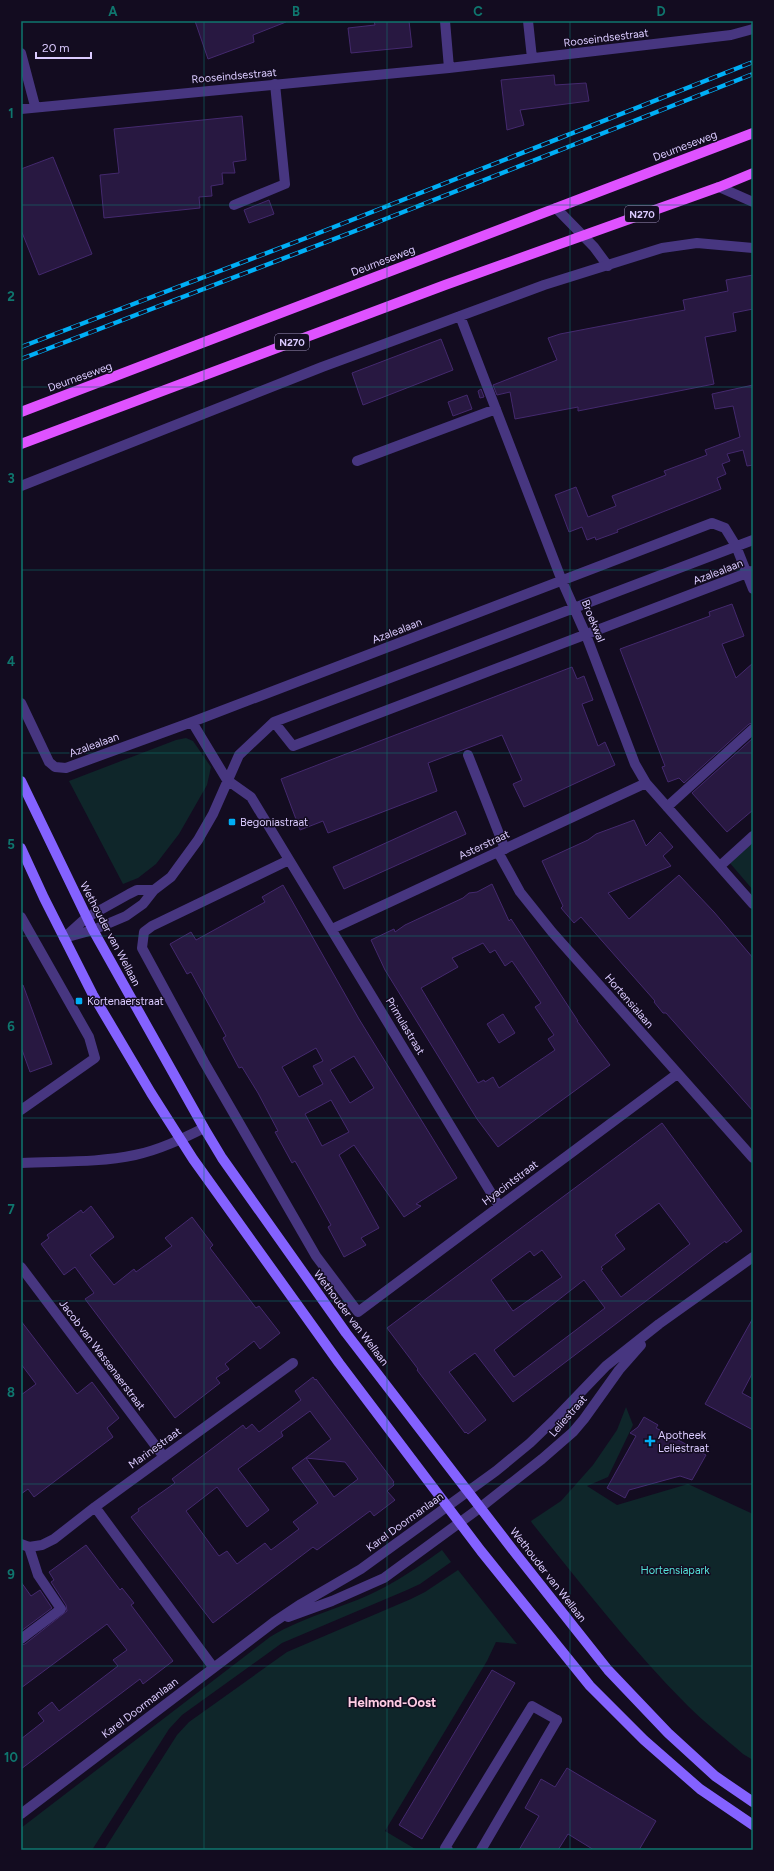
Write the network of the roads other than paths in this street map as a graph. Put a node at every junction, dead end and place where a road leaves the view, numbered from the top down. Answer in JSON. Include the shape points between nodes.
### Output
{"nodes":[{"id":1,"x":445,"y":21,"type":"edge"},
{"id":2,"x":528,"y":21,"type":"edge"},
{"id":3,"x":753,"y":29,"type":"edge"},
{"id":4,"x":21,"y":53,"type":"edge"},
{"id":5,"x":532,"y":58,"type":"junction"},
{"id":6,"x":449,"y":68,"type":"junction"},
{"id":7,"x":276,"y":84,"type":"junction"},
{"id":8,"x":35,"y":106,"type":"junction"},
{"id":9,"x":21,"y":109,"type":"edge"},
{"id":10,"x":753,"y":133,"type":"edge"},
{"id":11,"x":753,"y":173,"type":"edge"},
{"id":12,"x":719,"y":186,"type":"junction"},
{"id":13,"x":753,"y":202,"type":"edge"},
{"id":14,"x":234,"y":205,"type":"dead end"},
{"id":15,"x":556,"y":208,"type":"junction"},
{"id":16,"x":583,"y":235,"type":"junction"},
{"id":17,"x":753,"y":248,"type":"edge"},
{"id":18,"x":608,"y":266,"type":"junction"},
{"id":19,"x":460,"y":316,"type":"junction"},
{"id":20,"x":496,"y":409,"type":"junction"},
{"id":21,"x":21,"y":412,"type":"edge"},
{"id":22,"x":21,"y":444,"type":"edge"},
{"id":23,"x":358,"y":461,"type":"dead end"},
{"id":24,"x":21,"y":486,"type":"edge"},
{"id":25,"x":753,"y":540,"type":"edge"},
{"id":26,"x":736,"y":546,"type":"junction"},
{"id":27,"x":750,"y":572,"type":"edge"},
{"id":28,"x":562,"y":581,"type":"junction"},
{"id":29,"x":753,"y":589,"type":"edge"},
{"id":30,"x":575,"y":607,"type":"junction"},
{"id":31,"x":586,"y":635,"type":"junction"},
{"id":32,"x":21,"y":703,"type":"edge"},
{"id":33,"x":192,"y":722,"type":"junction"},
{"id":34,"x":274,"y":722,"type":"junction"},
{"id":35,"x":753,"y":729,"type":"edge"},
{"id":36,"x":468,"y":755,"type":"dead end"},
{"id":37,"x":227,"y":780,"type":"junction"},
{"id":38,"x":21,"y":782,"type":"edge"},
{"id":39,"x":646,"y":783,"type":"junction"},
{"id":40,"x":667,"y":807,"type":"junction"},
{"id":41,"x":753,"y":836,"type":"edge"},
{"id":42,"x":21,"y":848,"type":"edge"},
{"id":43,"x":501,"y":850,"type":"junction"},
{"id":44,"x":290,"y":860,"type":"junction"},
{"id":45,"x":720,"y":866,"type":"junction"},
{"id":46,"x":154,"y":890,"type":"junction"},
{"id":47,"x":753,"y":904,"type":"edge"},
{"id":48,"x":21,"y":917,"type":"edge"},
{"id":49,"x":86,"y":918,"type":"junction"},
{"id":50,"x":332,"y":929,"type":"junction"},
{"id":51,"x":93,"y":930,"type":"junction"},
{"id":52,"x":64,"y":938,"type":"junction"},
{"id":53,"x":677,"y":1074,"type":"junction"},
{"id":54,"x":21,"y":1110,"type":"edge"},
{"id":55,"x":204,"y":1128,"type":"junction"},
{"id":56,"x":180,"y":1140,"type":"junction"},
{"id":57,"x":753,"y":1158,"type":"edge"},
{"id":58,"x":21,"y":1163,"type":"edge"},
{"id":59,"x":499,"y":1206,"type":"junction"},
{"id":60,"x":753,"y":1257,"type":"edge"},
{"id":61,"x":21,"y":1267,"type":"edge"},
{"id":62,"x":358,"y":1312,"type":"joint"},
{"id":63,"x":659,"y":1324,"type":"junction"},
{"id":64,"x":293,"y":1364,"type":"dead end"},
{"id":65,"x":164,"y":1457,"type":"junction"},
{"id":66,"x":468,"y":1491,"type":"junction"},
{"id":67,"x":447,"y":1506,"type":"junction"},
{"id":68,"x":95,"y":1507,"type":"junction"},
{"id":69,"x":481,"y":1507,"type":"junction"},
{"id":70,"x":460,"y":1523,"type":"junction"},
{"id":71,"x":25,"y":1546,"type":"edge"},
{"id":72,"x":274,"y":1622,"type":"junction"},
{"id":73,"x":21,"y":1639,"type":"edge"},
{"id":74,"x":213,"y":1668,"type":"junction"},
{"id":75,"x":753,"y":1802,"type":"edge"},
{"id":76,"x":21,"y":1814,"type":"edge"},
{"id":77,"x":753,"y":1825,"type":"edge"},
{"id":78,"x":448,"y":1850,"type":"edge"},
{"id":79,"x":481,"y":1850,"type":"edge"}],
"edges":[{"from":1,"to":6,"type":"street"},
{"from":2,"to":5,"type":"street"},
{"from":3,"to":5,"type":"street","name":"Rooseindsestraat","via":[[731,35]]},
{"from":4,"to":8,"type":"street"},
{"from":5,"to":6,"type":"street","name":"Rooseindsestraat"},
{"from":6,"to":7,"type":"street","name":"Rooseindsestraat"},
{"from":7,"to":8,"type":"street","name":"Rooseindsestraat"},
{"from":7,"to":14,"type":"street","via":[[285,184]]},
{"from":8,"to":9,"type":"street","name":"Rooseindsestraat"},
{"from":10,"to":15,"type":"main road","name":"Deurneseweg"},
{"from":11,"to":12,"type":"main road","number":"N270"},
{"from":12,"to":13,"type":"street"},
{"from":12,"to":16,"type":"main road","number":"N270"},
{"from":15,"to":16,"type":"street"},
{"from":15,"to":21,"type":"main road","name":"Deurneseweg"},
{"from":16,"to":18,"type":"street"},
{"from":16,"to":22,"type":"main road","number":"N270"},
{"from":17,"to":18,"type":"street","via":[[697,243],[662,248]]},
{"from":18,"to":19,"type":"street","via":[[544,285]]},
{"from":19,"to":20,"type":"street","name":"Broekwal"},
{"from":19,"to":24,"type":"street","via":[[322,367]]},
{"from":20,"to":23,"type":"street"},
{"from":20,"to":28,"type":"street","name":"Broekwal"},
{"from":25,"to":26,"type":"street","name":"Azalealaan"},
{"from":26,"to":27,"type":"street"},
{"from":26,"to":28,"type":"street","name":"Azalealaan","via":[[725,528],[712,522]]},
{"from":26,"to":30,"type":"street","name":"Azalealaan"},
{"from":27,"to":29,"type":"street"},
{"from":27,"to":31,"type":"street","name":"Azalealaan"},
{"from":28,"to":30,"type":"street","name":"Broekwal"},
{"from":28,"to":33,"type":"street","name":"Azalealaan"},
{"from":30,"to":31,"type":"street","name":"Broekwal"},
{"from":30,"to":34,"type":"street","name":"Azalealaan"},
{"from":31,"to":34,"type":"street","name":"Azalealaan","via":[[294,746]]},
{"from":31,"to":39,"type":"street","name":"Broekwal","via":[[635,764]]},
{"from":32,"to":33,"type":"street","name":"Azalealaan","via":[[49,762],[66,768]]},
{"from":33,"to":37,"type":"street"},
{"from":34,"to":37,"type":"street","name":"Azalealaan","via":[[239,755]]},
{"from":35,"to":40,"type":"street"},
{"from":36,"to":43,"type":"street","name":"Hortensialaan"},
{"from":37,"to":44,"type":"street","name":"Primulastraat","via":[[251,797]]},
{"from":37,"to":46,"type":"street","name":"Azalealaan","via":[[213,814],[198,840],[171,877]]},
{"from":38,"to":49,"type":"main road","name":"Wethouder van Wellaan"},
{"from":39,"to":40,"type":"street","name":"Broekwal"},
{"from":39,"to":43,"type":"street","name":"Asterstraat"},
{"from":40,"to":45,"type":"street","name":"Broekwal"},
{"from":41,"to":45,"type":"street"},
{"from":42,"to":52,"type":"main road"},
{"from":43,"to":50,"type":"street","name":"Asterstraat"},
{"from":43,"to":53,"type":"street","name":"Hortensialaan","via":[[520,892]]},
{"from":44,"to":50,"type":"street","name":"Primulastraat"},
{"from":44,"to":62,"type":"street","name":"Wethouder van Wellaan","via":[[152,926],[144,932],[142,948],[204,1062],[316,1256]]},
{"from":45,"to":47,"type":"street","name":"Broekwal"},
{"from":46,"to":49,"type":"street","via":[[137,890]]},
{"from":46,"to":51,"type":"street","name":"Azalealaan","via":[[144,904],[126,916]]},
{"from":48,"to":54,"type":"street","via":[[89,1037],[96,1058]]},
{"from":49,"to":51,"type":"main road","name":"Wethouder van Wellaan"},
{"from":49,"to":52,"type":"street"},
{"from":50,"to":59,"type":"street","name":"Primulastraat"},
{"from":51,"to":52,"type":"street","name":"Azalealaan"},
{"from":51,"to":55,"type":"main road","name":"Wethouder van Wellaan"},
{"from":52,"to":56,"type":"main road","via":[[104,1014]]},
{"from":53,"to":57,"type":"street","name":"Hortensialaan"},
{"from":53,"to":59,"type":"street","name":"Hyacintstraat"},
{"from":55,"to":56,"type":"street"},
{"from":55,"to":66,"type":"main road","name":"Wethouder van Wellaan","via":[[302,1272]]},
{"from":56,"to":58,"type":"street","via":[[136,1155],[118,1158]]},
{"from":56,"to":67,"type":"main road","via":[[335,1356]]},
{"from":59,"to":62,"type":"street","name":"Hyacintstraat"},
{"from":60,"to":63,"type":"street","name":"Leliestraat"},
{"from":61,"to":65,"type":"street","name":"Jacob van Wassenaerstraat"},
{"from":63,"to":66,"type":"street","name":"Leliestraat","via":[[606,1366],[530,1443]]},
{"from":63,"to":69,"type":"street","name":"Leliestraat","via":[[619,1370],[573,1432]]},
{"from":64,"to":65,"type":"street","name":"Marinestraat"},
{"from":65,"to":68,"type":"street","name":"Marinestraat"},
{"from":66,"to":67,"type":"street","name":"Karel Doormanlaan"},
{"from":66,"to":69,"type":"main road","name":"Wethouder van Wellaan"},
{"from":67,"to":70,"type":"main road"},
{"from":67,"to":72,"type":"street","name":"Karel Doormanlaan","via":[[361,1569]]},
{"from":68,"to":71,"type":"street","name":"Marinestraat","via":[[54,1539],[42,1544]]},
{"from":68,"to":74,"type":"street"},
{"from":69,"to":70,"type":"street","name":"Leliestraat"},
{"from":69,"to":75,"type":"main road","name":"Wethouder van Wellaan","via":[[608,1670],[644,1709],[715,1776]]},
{"from":70,"to":72,"type":"street","name":"Karel Doormanlaan","via":[[384,1578],[332,1601]]},
{"from":70,"to":77,"type":"main road","via":[[590,1686],[644,1740],[700,1789]]},
{"from":71,"to":73,"type":"street","via":[[38,1575],[61,1609]]},
{"from":72,"to":74,"type":"street","name":"Karel Doormanlaan"},
{"from":74,"to":76,"type":"street","name":"Karel Doormanlaan"},
{"from":78,"to":79,"type":"street","via":[[445,1848],[532,1706],[557,1720]]}]}
